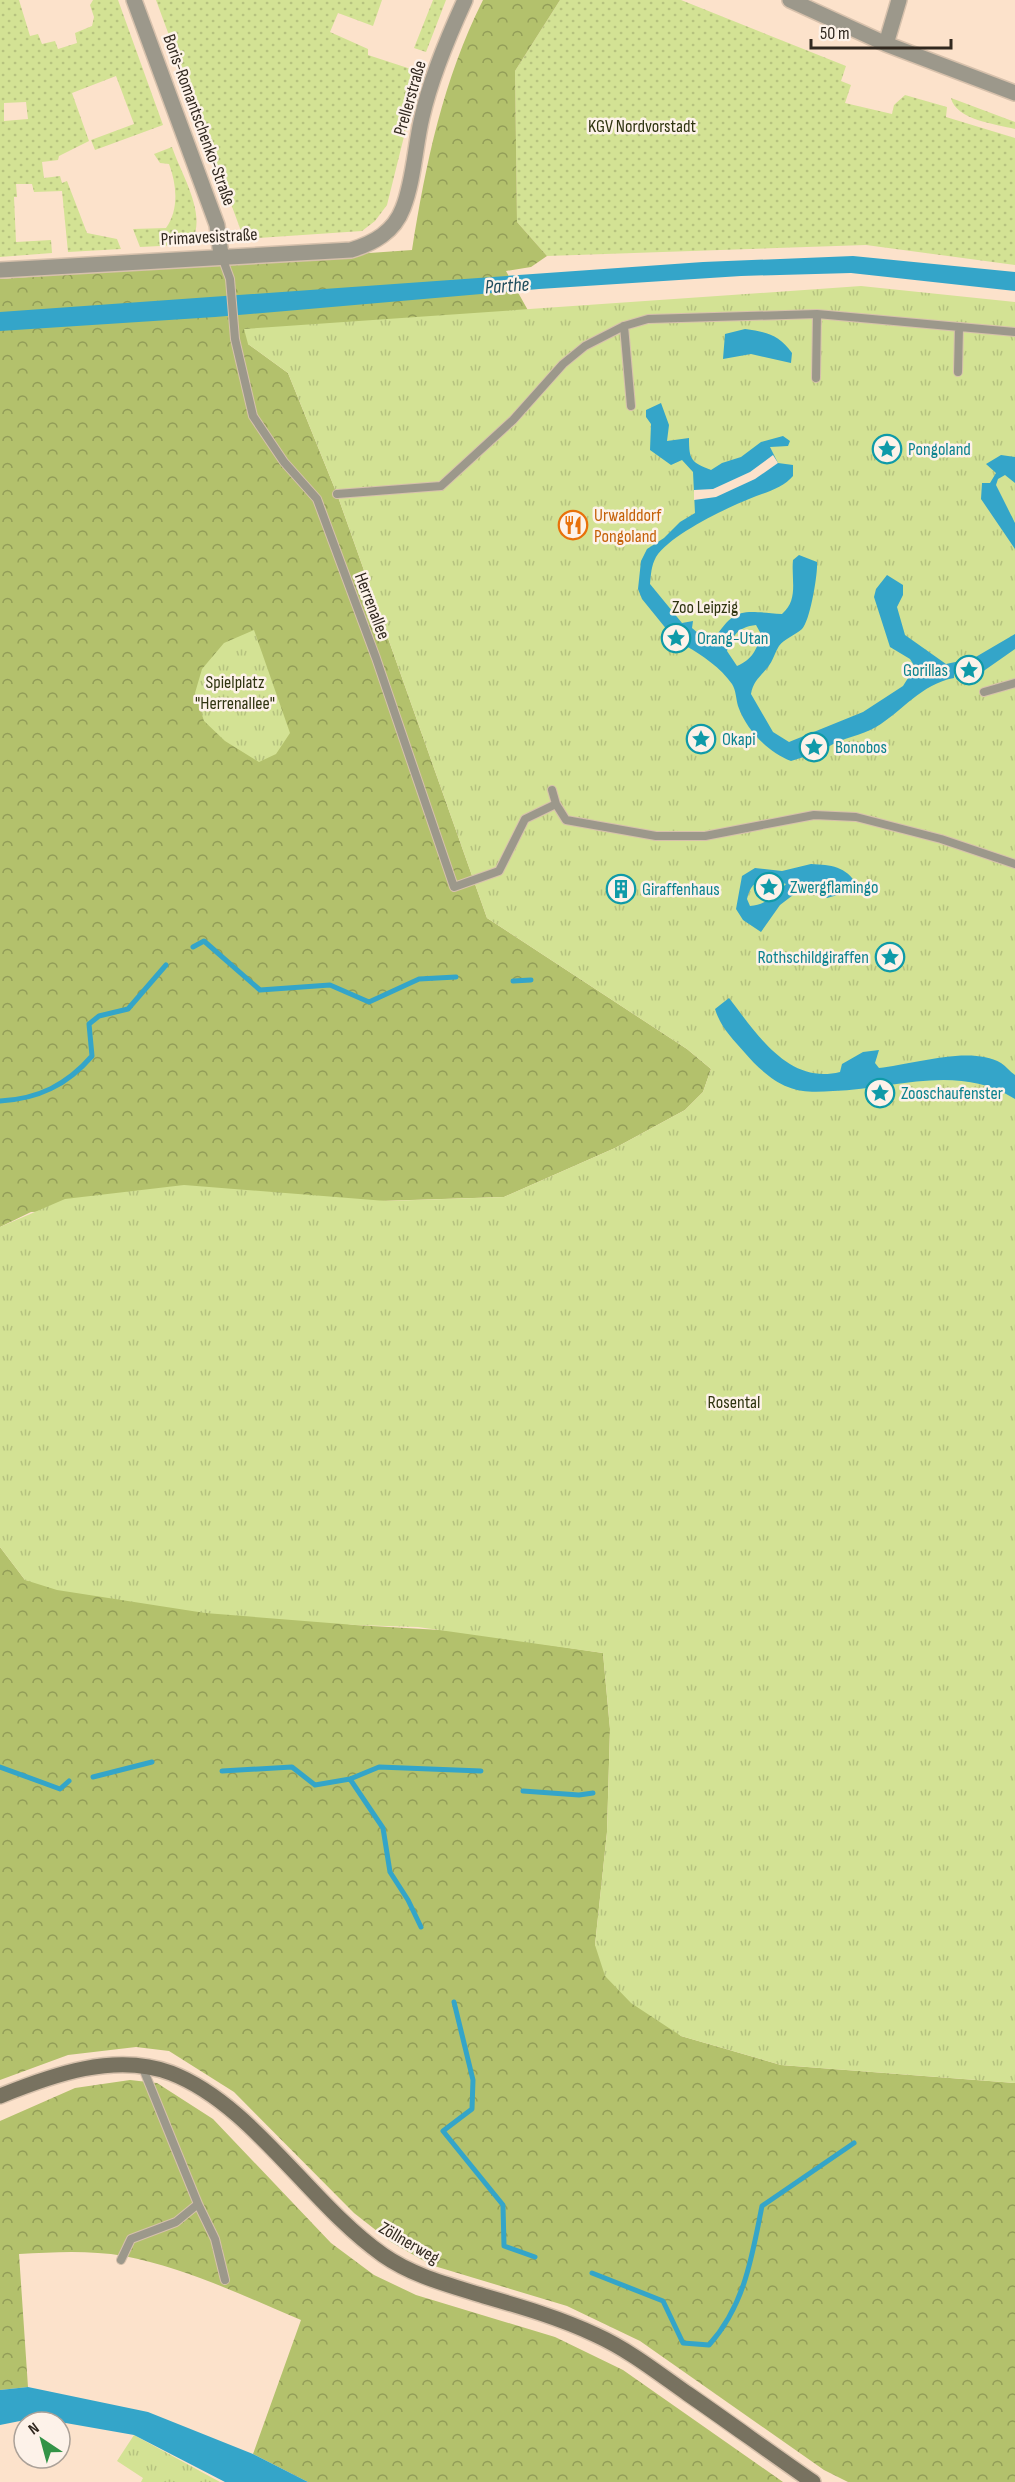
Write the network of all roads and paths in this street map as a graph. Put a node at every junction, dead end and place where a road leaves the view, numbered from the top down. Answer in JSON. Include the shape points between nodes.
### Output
{"nodes":[{"id":1,"x":134,"y":0,"type":"edge"},
{"id":2,"x":465,"y":0,"type":"edge"},
{"id":3,"x":790,"y":0,"type":"edge"},
{"id":4,"x":899,"y":0,"type":"edge"},
{"id":5,"x":886,"y":44,"type":"junction"},
{"id":6,"x":1015,"y":93,"type":"edge"},
{"id":7,"x":403,"y":209,"type":"joint"},
{"id":8,"x":222,"y":255,"type":"junction"},
{"id":9,"x":0,"y":270,"type":"edge"},
{"id":10,"x":817,"y":314,"type":"junction"},
{"id":11,"x":624,"y":326,"type":"junction"},
{"id":12,"x":958,"y":327,"type":"junction"},
{"id":13,"x":1015,"y":332,"type":"edge"},
{"id":14,"x":958,"y":372,"type":"dead end"},
{"id":15,"x":816,"y":378,"type":"dead end"},
{"id":16,"x":631,"y":406,"type":"dead end"},
{"id":17,"x":337,"y":495,"type":"dead end"},
{"id":18,"x":1015,"y":683,"type":"edge"},
{"id":19,"x":984,"y":692,"type":"dead end"},
{"id":20,"x":552,"y":790,"type":"dead end"},
{"id":21,"x":556,"y":804,"type":"junction"},
{"id":22,"x":1015,"y":864,"type":"edge"},
{"id":23,"x":141,"y":2065,"type":"junction"},
{"id":24,"x":0,"y":2096,"type":"edge"},
{"id":25,"x":198,"y":2204,"type":"junction"},
{"id":26,"x":121,"y":2260,"type":"dead end"},
{"id":27,"x":225,"y":2280,"type":"dead end"},
{"id":28,"x":813,"y":2482,"type":"edge"}],
"edges":[{"from":1,"to":8,"type":"street","name":"Boris-Romantschenko-Straße","via":[[217,225]]},
{"from":2,"to":7,"type":"street","name":"Prellerstraße","via":[[448,37],[423,114]]},
{"from":3,"to":5,"type":"street"},
{"from":4,"to":5,"type":"street"},
{"from":5,"to":6,"type":"street"},
{"from":7,"to":8,"type":"street","name":"Primavesistraße","via":[[374,243],[351,250]]},
{"from":8,"to":9,"type":"street","name":"Primavesistraße"},
{"from":8,"to":21,"type":"lane","name":"Herrenallee","via":[[230,279],[234,332],[253,416],[284,462],[317,499],[454,887],[499,871],[525,819]]},
{"from":10,"to":11,"type":"lane","via":[[648,319]]},
{"from":10,"to":12,"type":"lane"},
{"from":10,"to":15,"type":"lane"},
{"from":11,"to":16,"type":"lane"},
{"from":11,"to":17,"type":"lane","via":[[585,346],[563,364],[513,420],[441,486]]},
{"from":12,"to":13,"type":"lane"},
{"from":12,"to":14,"type":"lane"},
{"from":18,"to":19,"type":"lane"},
{"from":20,"to":21,"type":"lane"},
{"from":21,"to":22,"type":"lane","via":[[566,820],[656,836],[705,836],[814,815],[856,816]]},
{"from":23,"to":24,"type":"main road","name":"Zöllnerweg","via":[[110,2065],[71,2072]]},
{"from":23,"to":25,"type":"lane"},
{"from":23,"to":28,"type":"main road","name":"Zöllnerweg","via":[[172,2073],[225,2104],[344,2225],[384,2256],[425,2278],[545,2314],[599,2336],[633,2355]]},
{"from":25,"to":26,"type":"lane","via":[[176,2222],[130,2240]]},
{"from":25,"to":27,"type":"lane","via":[[215,2239]]}]}
